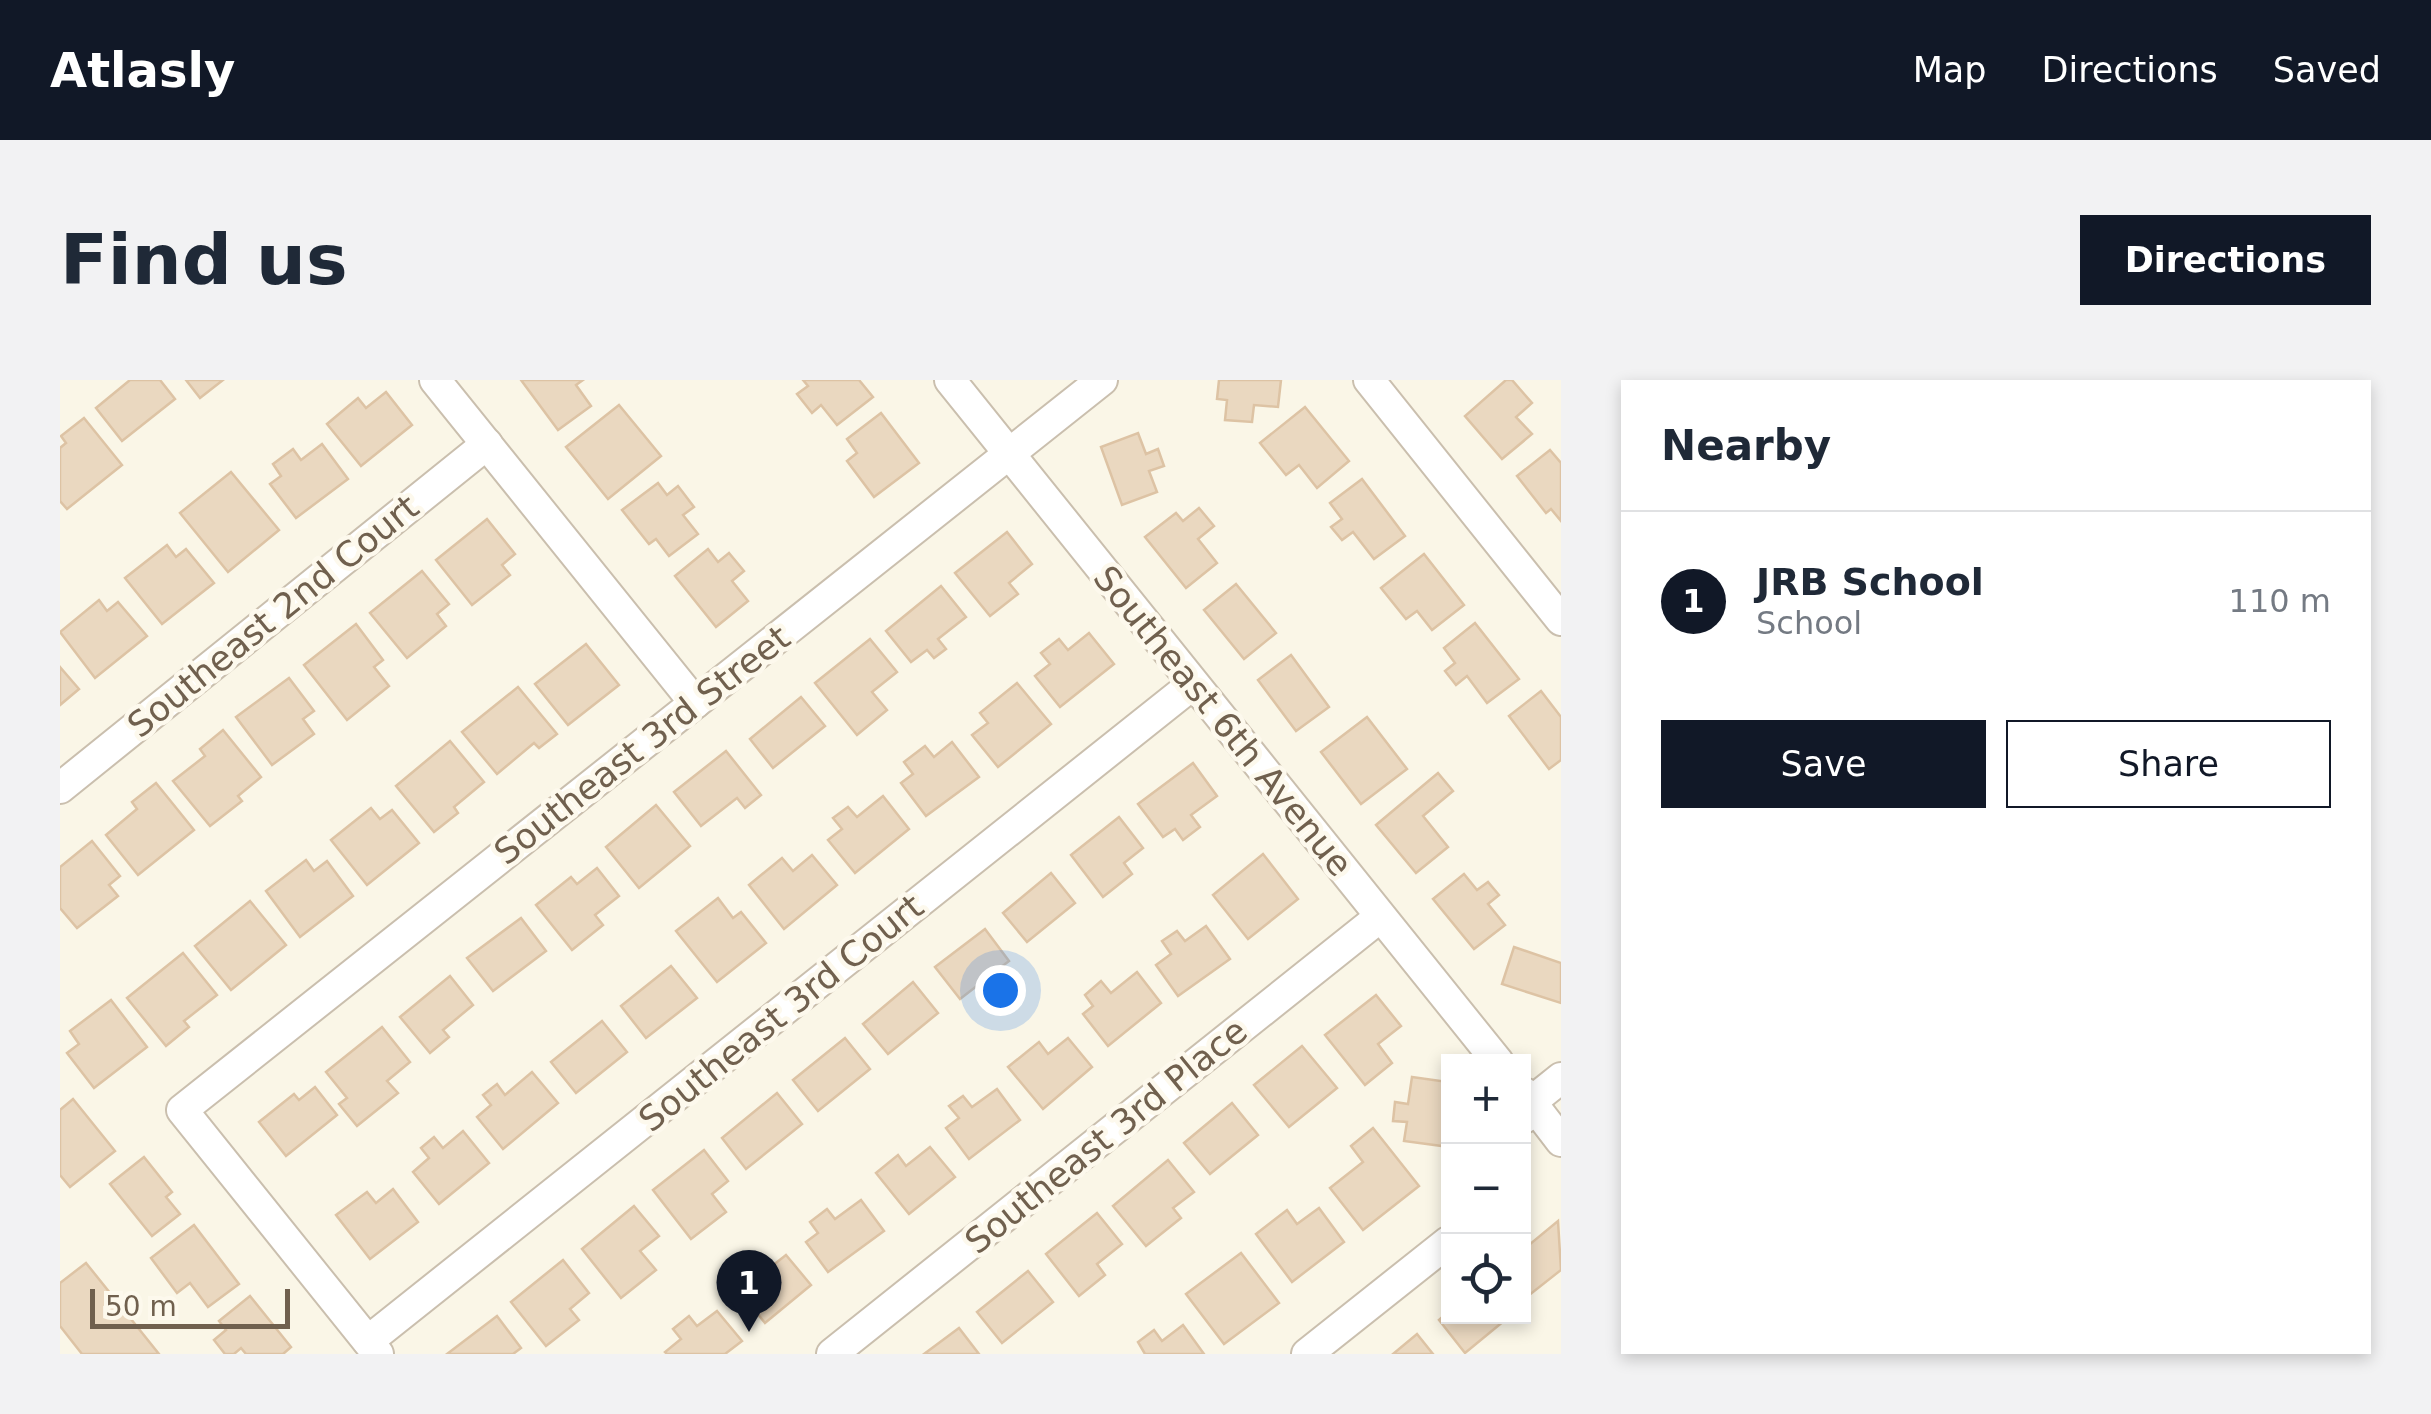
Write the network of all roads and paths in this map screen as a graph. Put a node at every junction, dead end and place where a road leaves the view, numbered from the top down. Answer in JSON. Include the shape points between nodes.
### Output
{"nodes":[{"id":1,"x":435,"y":380,"type":"edge"},
{"id":2,"x":950,"y":380,"type":"edge"},
{"id":3,"x":1102,"y":380,"type":"edge"},
{"id":4,"x":1370,"y":380,"type":"edge"},
{"id":5,"x":486,"y":444,"type":"junction"},
{"id":6,"x":1009,"y":455,"type":"junction"},
{"id":7,"x":1561,"y":620,"type":"edge"},
{"id":8,"x":1193,"y":684,"type":"junction"},
{"id":9,"x":695,"y":703,"type":"junction"},
{"id":10,"x":60,"y":788,"type":"edge"},
{"id":11,"x":1380,"y":917,"type":"junction"},
{"id":12,"x":1491,"y":1054,"type":"edge"},
{"id":13,"x":1561,"y":1078,"type":"edge"},
{"id":14,"x":1531,"y":1100,"type":"edge"},
{"id":15,"x":1531,"y":1109,"type":"edge"},
{"id":16,"x":1561,"y":1140,"type":"edge"},
{"id":17,"x":1441,"y":1248,"type":"edge"},
{"id":18,"x":373,"y":1348,"type":"edge"},
{"id":19,"x":832,"y":1354,"type":"edge"},
{"id":20,"x":1307,"y":1354,"type":"edge"}],
"edges":[{"from":1,"to":5,"type":"street"},
{"from":2,"to":6,"type":"street","name":"Southeast 6th Avenue"},
{"from":3,"to":6,"type":"street","name":"Southeast 3rd Street"},
{"from":4,"to":7,"type":"street"},
{"from":5,"to":9,"type":"street"},
{"from":5,"to":10,"type":"street","name":"Southeast 2nd Court"},
{"from":6,"to":8,"type":"street","name":"Southeast 6th Avenue"},
{"from":6,"to":9,"type":"street","name":"Southeast 3rd Street"},
{"from":8,"to":11,"type":"street","name":"Southeast 6th Avenue"},
{"from":8,"to":18,"type":"street","name":"Southeast 3rd Court"},
{"from":9,"to":18,"type":"street","name":"Southeast 3rd Street","via":[[182,1110]]},
{"from":11,"to":12,"type":"street","name":"Southeast 6th Avenue"},
{"from":11,"to":19,"type":"street","name":"Southeast 3rd Place"},
{"from":13,"to":14,"type":"street"},
{"from":15,"to":16,"type":"street"},
{"from":17,"to":20,"type":"street"}]}
